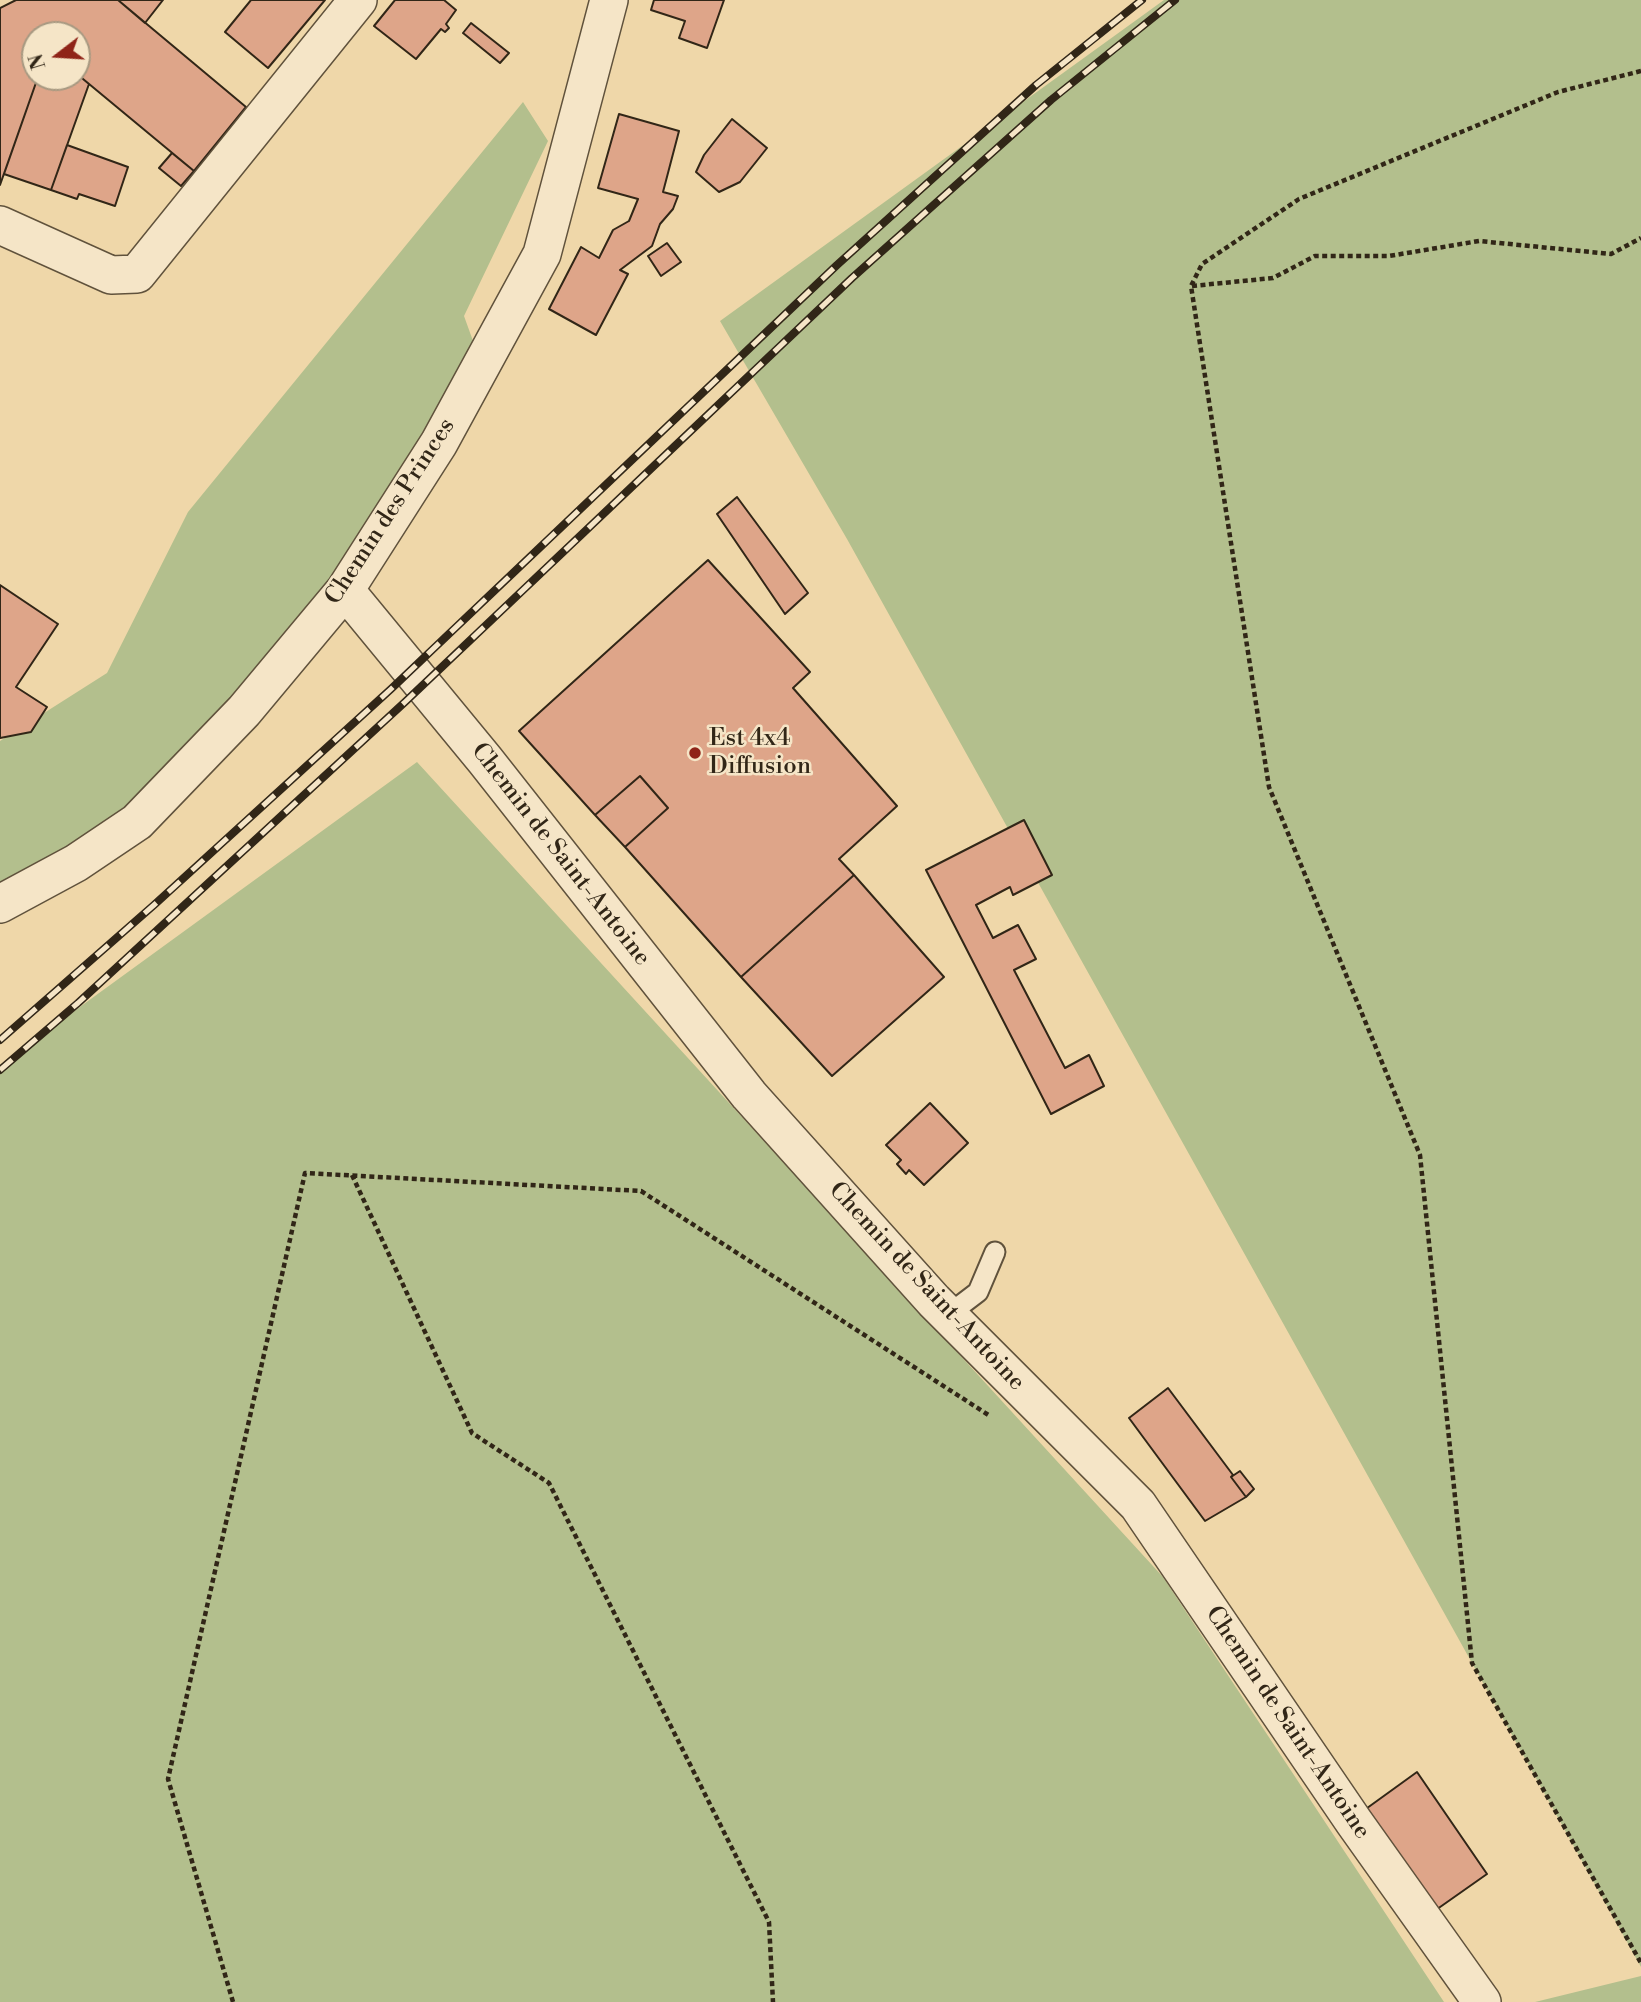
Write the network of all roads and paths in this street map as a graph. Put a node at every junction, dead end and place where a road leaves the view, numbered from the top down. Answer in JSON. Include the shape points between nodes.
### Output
{"nodes":[{"id":1,"x":358,"y":0,"type":"edge"},
{"id":2,"x":609,"y":0,"type":"edge"},
{"id":3,"x":1641,"y":71,"type":"edge"},
{"id":4,"x":0,"y":225,"type":"edge"},
{"id":5,"x":1641,"y":238,"type":"edge"},
{"id":6,"x":1191,"y":286,"type":"junction"},
{"id":7,"x":345,"y":590,"type":"junction"},
{"id":8,"x":0,"y":904,"type":"edge"},
{"id":9,"x":352,"y":1175,"type":"junction"},
{"id":10,"x":995,"y":1252,"type":"dead end"},
{"id":11,"x":934,"y":1301,"type":"junction"},
{"id":12,"x":998,"y":1421,"type":"dead end"},
{"id":13,"x":1641,"y":1963,"type":"edge"},
{"id":14,"x":233,"y":2002,"type":"edge"},
{"id":15,"x":773,"y":2002,"type":"edge"},
{"id":16,"x":1482,"y":2002,"type":"edge"}],
"edges":[{"from":1,"to":4,"type":"street","via":[[137,274],[111,275]]},
{"from":2,"to":7,"type":"street","name":"Chemin des Princes","via":[[542,254],[439,443]]},
{"from":3,"to":6,"type":"path","via":[[1558,92],[1299,199],[1202,264]]},
{"from":5,"to":6,"type":"path","via":[[1611,254],[1479,241],[1390,256],[1315,256],[1273,278]]},
{"from":6,"to":13,"type":"path","via":[[1269,787],[1420,1155],[1472,1663]]},
{"from":7,"to":8,"type":"street","name":"Chemin des Princes","via":[[244,711],[137,822],[76,863]]},
{"from":7,"to":11,"type":"street","name":"Chemin de Saint-Antoine","via":[[749,1096]]},
{"from":9,"to":12,"type":"path","via":[[640,1191]]},
{"from":9,"to":14,"type":"path","via":[[305,1173],[168,1779]]},
{"from":9,"to":15,"type":"path","via":[[472,1433],[549,1483],[769,1922]]},
{"from":10,"to":11,"type":"lane","via":[[978,1292],[957,1308]]},
{"from":11,"to":16,"type":"street","name":"Chemin de Saint-Antoine","via":[[1138,1505]]}]}
